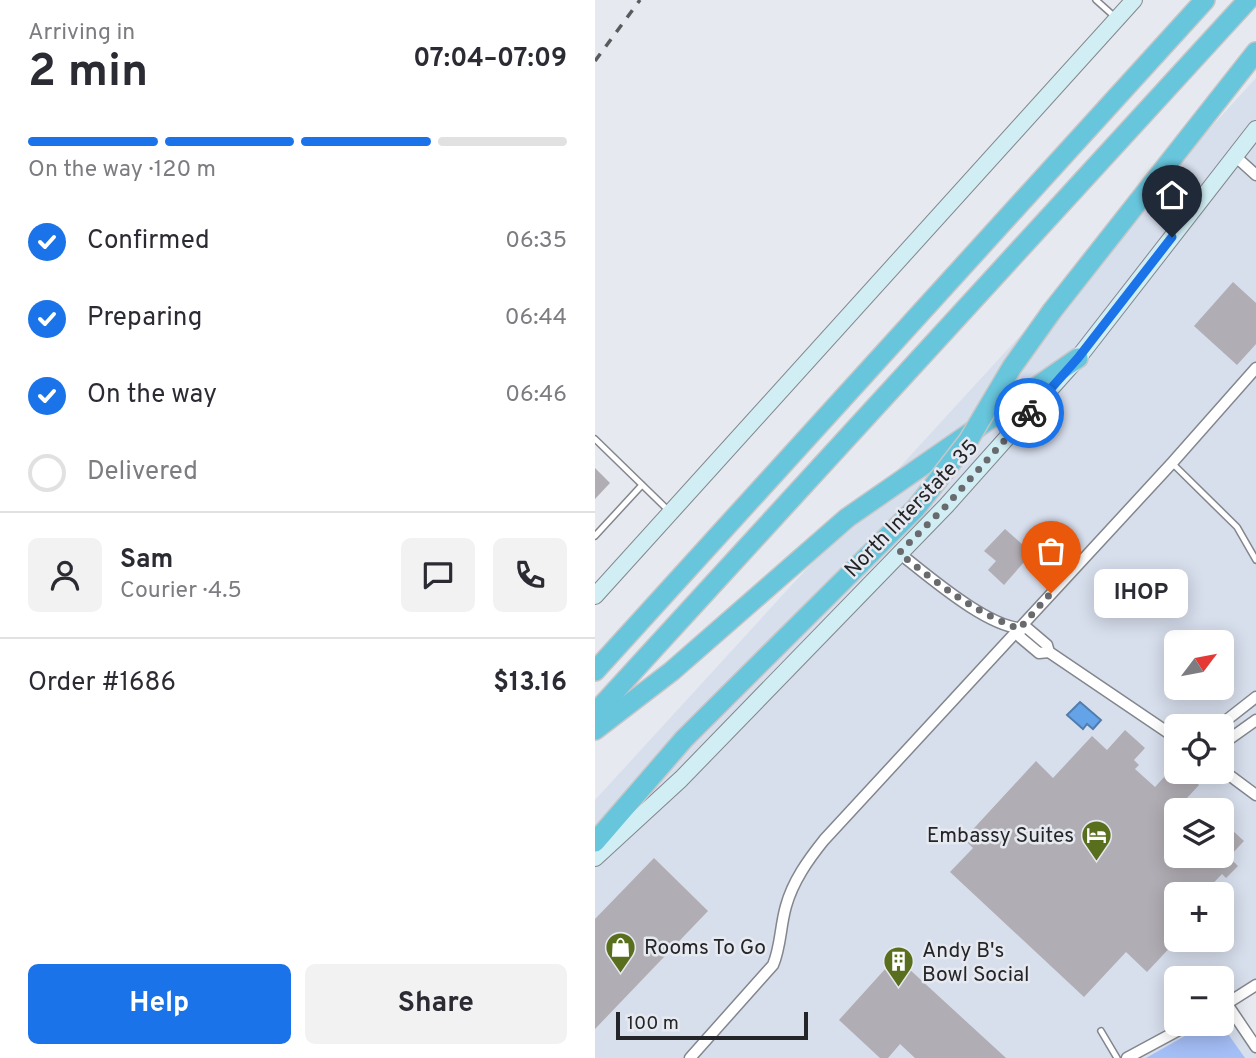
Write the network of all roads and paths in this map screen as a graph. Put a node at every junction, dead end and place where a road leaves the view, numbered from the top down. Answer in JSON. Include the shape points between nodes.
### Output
{"nodes":[{"id":1,"x":1096,"y":0,"type":"edge"},
{"id":2,"x":1134,"y":0,"type":"edge"},
{"id":3,"x":1205,"y":0,"type":"edge"},
{"id":4,"x":1248,"y":0,"type":"edge"},
{"id":5,"x":1117,"y":19,"type":"junction"},
{"id":6,"x":1256,"y":52,"type":"edge"},
{"id":7,"x":1253,"y":141,"type":"edge"},
{"id":8,"x":1235,"y":156,"type":"junction"},
{"id":9,"x":1256,"y":175,"type":"edge"},
{"id":10,"x":1078,"y":358,"type":"junction"},
{"id":11,"x":1256,"y":368,"type":"edge"},
{"id":12,"x":595,"y":439,"type":"edge"},
{"id":13,"x":1173,"y":463,"type":"junction"},
{"id":14,"x":642,"y":485,"type":"junction"},
{"id":15,"x":670,"y":512,"type":"junction"},
{"id":16,"x":595,"y":536,"type":"edge"},
{"id":17,"x":899,"y":553,"type":"junction"},
{"id":18,"x":1256,"y":560,"type":"edge"},
{"id":19,"x":598,"y":585,"type":"edge"},
{"id":20,"x":1019,"y":629,"type":"junction"},
{"id":21,"x":595,"y":671,"type":"edge"},
{"id":22,"x":1256,"y":697,"type":"edge"},
{"id":23,"x":1242,"y":708,"type":"junction"},
{"id":24,"x":595,"y":713,"type":"edge"},
{"id":25,"x":1234,"y":714,"type":"edge"},
{"id":26,"x":1255,"y":721,"type":"edge"},
{"id":27,"x":1164,"y":729,"type":"edge"},
{"id":28,"x":595,"y":730,"type":"edge"},
{"id":29,"x":1234,"y":736,"type":"edge"},
{"id":30,"x":1234,"y":779,"type":"edge"},
{"id":31,"x":1256,"y":795,"type":"edge"},
{"id":32,"x":595,"y":842,"type":"edge"},
{"id":33,"x":595,"y":858,"type":"edge"},
{"id":34,"x":1256,"y":985,"type":"edge"},
{"id":35,"x":1234,"y":999,"type":"edge"},
{"id":36,"x":1234,"y":1018,"type":"edge"},
{"id":37,"x":1101,"y":1031,"type":"dead end"},
{"id":38,"x":1168,"y":1036,"type":"edge"},
{"id":39,"x":1256,"y":1048,"type":"edge"},
{"id":40,"x":690,"y":1058,"type":"edge"},
{"id":41,"x":1117,"y":1058,"type":"edge"},
{"id":42,"x":1127,"y":1058,"type":"edge"}],
"edges":[{"from":1,"to":5,"type":"lane"},
{"from":2,"to":5,"type":"main road"},
{"from":3,"to":21,"type":"highway"},
{"from":4,"to":24,"type":"highway"},
{"from":5,"to":15,"type":"main road"},
{"from":6,"to":32,"type":"highway","bridge":true,"via":[[1052,312],[968,441],[916,508],[684,739]]},
{"from":7,"to":8,"type":"main road","name":"North Interstate 35"},
{"from":8,"to":9,"type":"street"},
{"from":8,"to":10,"type":"main road","name":"North Interstate 35"},
{"from":10,"to":17,"type":"main road","name":"North Interstate 35"},
{"from":10,"to":28,"type":"highway","via":[[846,518],[672,671]]},
{"from":11,"to":13,"type":"street"},
{"from":12,"to":14,"type":"lane"},
{"from":13,"to":18,"type":"lane","via":[[1237,527]]},
{"from":13,"to":20,"type":"street"},
{"from":14,"to":15,"type":"lane"},
{"from":14,"to":16,"type":"lane"},
{"from":15,"to":19,"type":"main road"},
{"from":17,"to":20,"type":"street","via":[[961,601]]},
{"from":17,"to":33,"type":"main road","name":"North Interstate 35","via":[[681,779]]},
{"from":20,"to":27,"type":"street","via":[[1027,628],[1049,652]]},
{"from":20,"to":40,"type":"street","via":[[808,859],[786,906],[773,965]]},
{"from":22,"to":23,"type":"street"},
{"from":23,"to":25,"type":"street"},
{"from":23,"to":26,"type":"lane"},
{"from":26,"to":29,"type":"street"},
{"from":30,"to":31,"type":"street"},
{"from":34,"to":35,"type":"street"},
{"from":36,"to":39,"type":"street"},
{"from":37,"to":41,"type":"lane"},
{"from":38,"to":42,"type":"street"}]}
